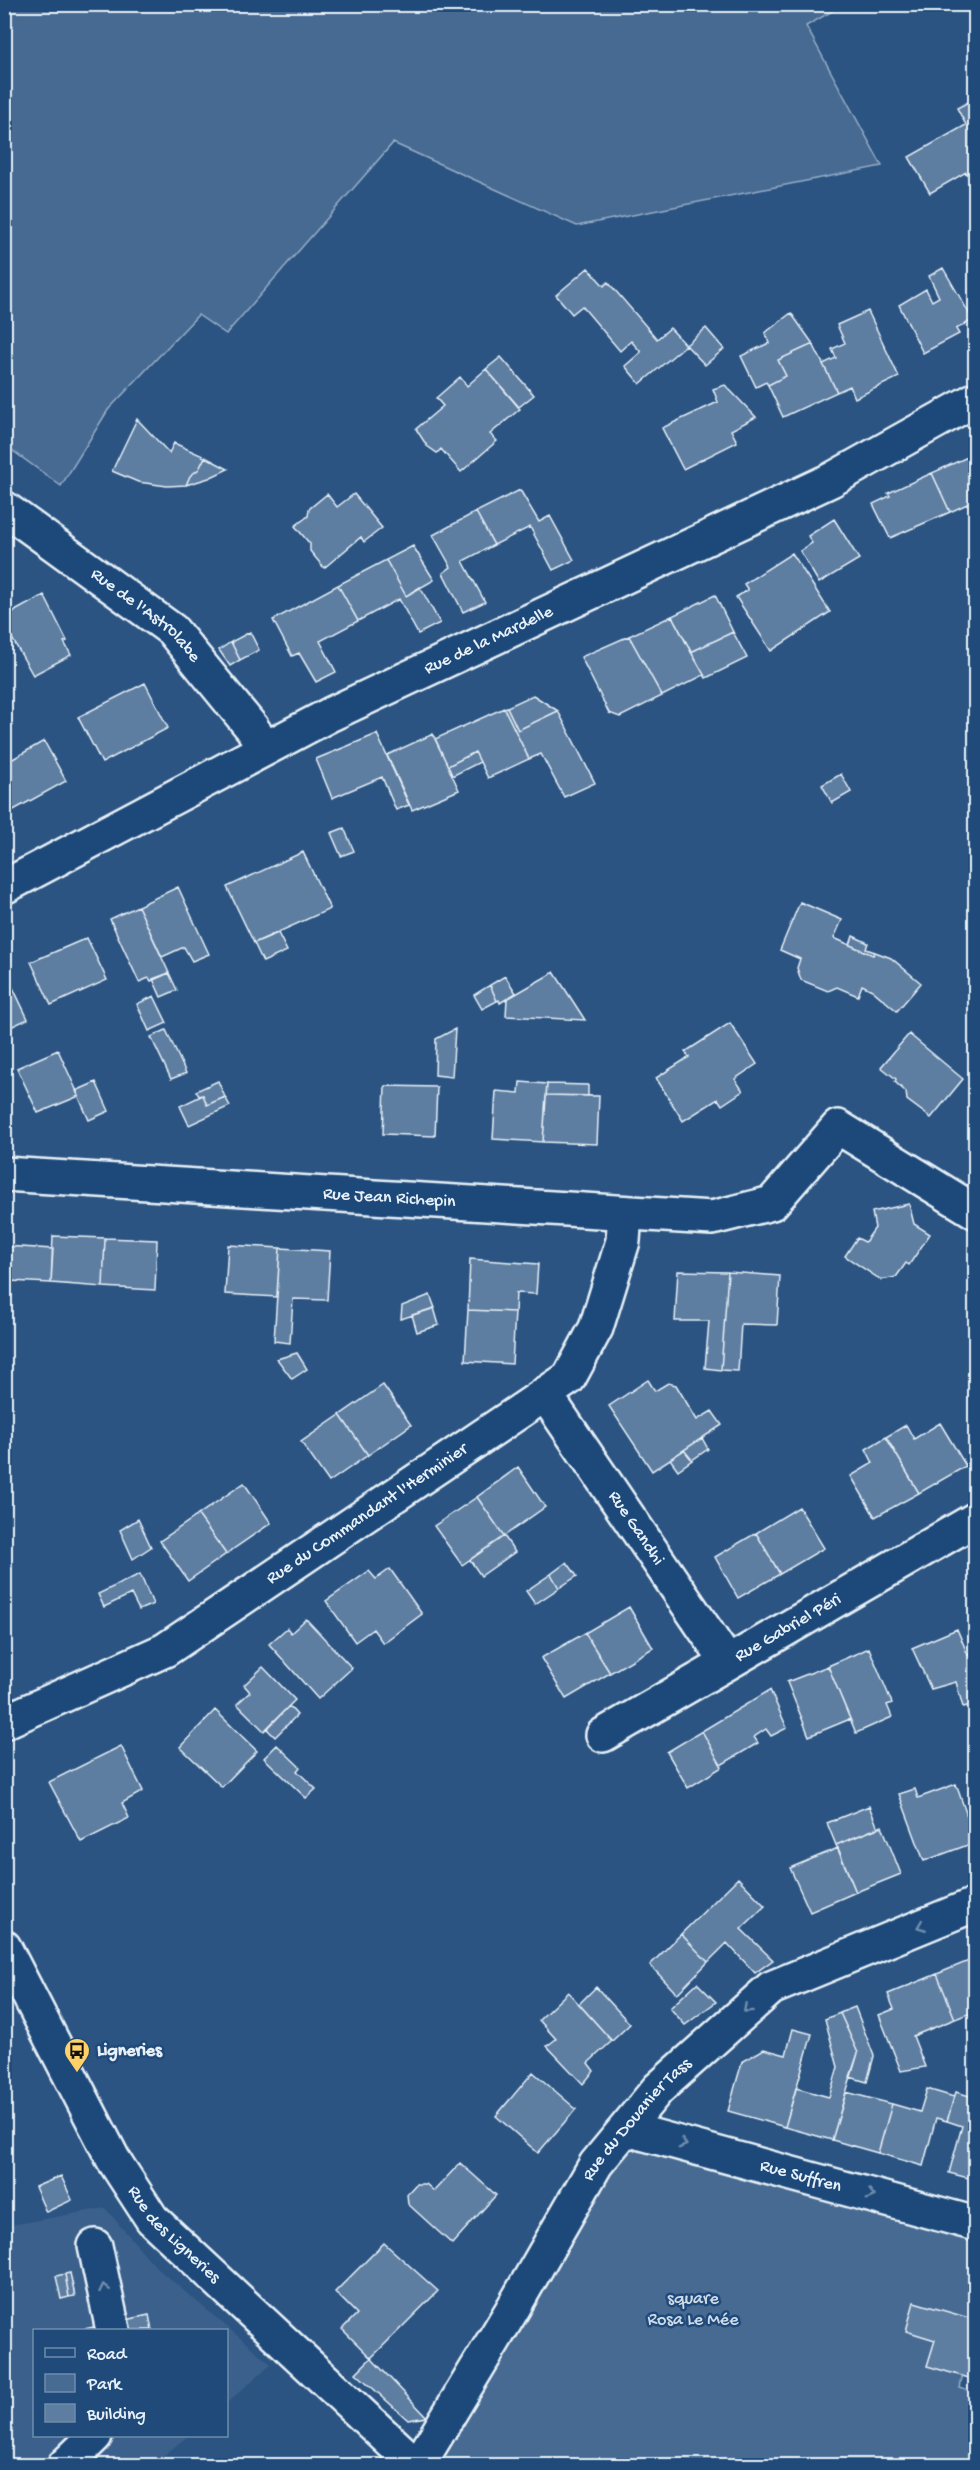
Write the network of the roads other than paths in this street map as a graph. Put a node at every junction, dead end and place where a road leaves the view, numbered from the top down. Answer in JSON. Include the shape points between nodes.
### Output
{"nodes":[{"id":1,"x":975,"y":399,"type":"edge"},
{"id":2,"x":4,"y":508,"type":"edge"},
{"id":3,"x":264,"y":748,"type":"junction"},
{"id":4,"x":4,"y":887,"type":"edge"},
{"id":5,"x":4,"y":1174,"type":"edge"},
{"id":6,"x":975,"y":1212,"type":"edge"},
{"id":7,"x":625,"y":1213,"type":"junction"},
{"id":8,"x":545,"y":1394,"type":"junction"},
{"id":9,"x":975,"y":1519,"type":"edge"},
{"id":10,"x":727,"y":1662,"type":"junction"},
{"id":11,"x":4,"y":1722,"type":"edge"},
{"id":12,"x":603,"y":1735,"type":"dead end"},
{"id":13,"x":975,"y":1904,"type":"edge"},
{"id":14,"x":4,"y":1947,"type":"edge"},
{"id":15,"x":627,"y":2129,"type":"junction"},
{"id":16,"x":975,"y":2224,"type":"edge"},
{"id":17,"x":95,"y":2246,"type":"dead end"},
{"id":18,"x":113,"y":2329,"type":"edge"},
{"id":19,"x":94,"y":2437,"type":"edge"},
{"id":20,"x":64,"y":2466,"type":"edge"},
{"id":21,"x":419,"y":2466,"type":"edge"}],
"edges":[{"from":1,"to":3,"type":"street","name":"Rue de la Mardelle","via":[[831,480]]},
{"from":2,"to":3,"type":"street","name":"Rue de l'Astrolabe","via":[[172,630]]},
{"from":3,"to":4,"type":"street","name":"Rue de la Mardelle"},
{"from":5,"to":7,"type":"street","name":"Rue Jean Richepin"},
{"from":6,"to":7,"type":"street","name":"Rue Jean Richepin","via":[[838,1127],[772,1203],[712,1218]]},
{"from":7,"to":8,"type":"street","name":"Rue du Commandant l'Herminier","via":[[623,1241],[596,1328],[569,1378]]},
{"from":8,"to":10,"type":"street","name":"Rue Gandhi"},
{"from":8,"to":11,"type":"street","name":"Rue du Commandant l'Herminier","via":[[165,1650]]},
{"from":9,"to":10,"type":"street","name":"Rue Gabriel Péri"},
{"from":10,"to":12,"type":"street","name":"Rue Gabriel Péri"},
{"from":13,"to":15,"type":"street","name":"Rue du Douanier Tass","one_way":true,"via":[[771,1988],[658,2089]]},
{"from":14,"to":21,"type":"street","name":"Rue des Ligneries","via":[[113,2159],[152,2220]]},
{"from":15,"to":16,"type":"street","name":"Rue Suffren","one_way":true},
{"from":15,"to":21,"type":"street","name":"Rue du Douanier Tass","via":[[596,2164]]},
{"from":18,"to":17,"type":"street","one_way":true},
{"from":19,"to":20,"type":"street"}]}
